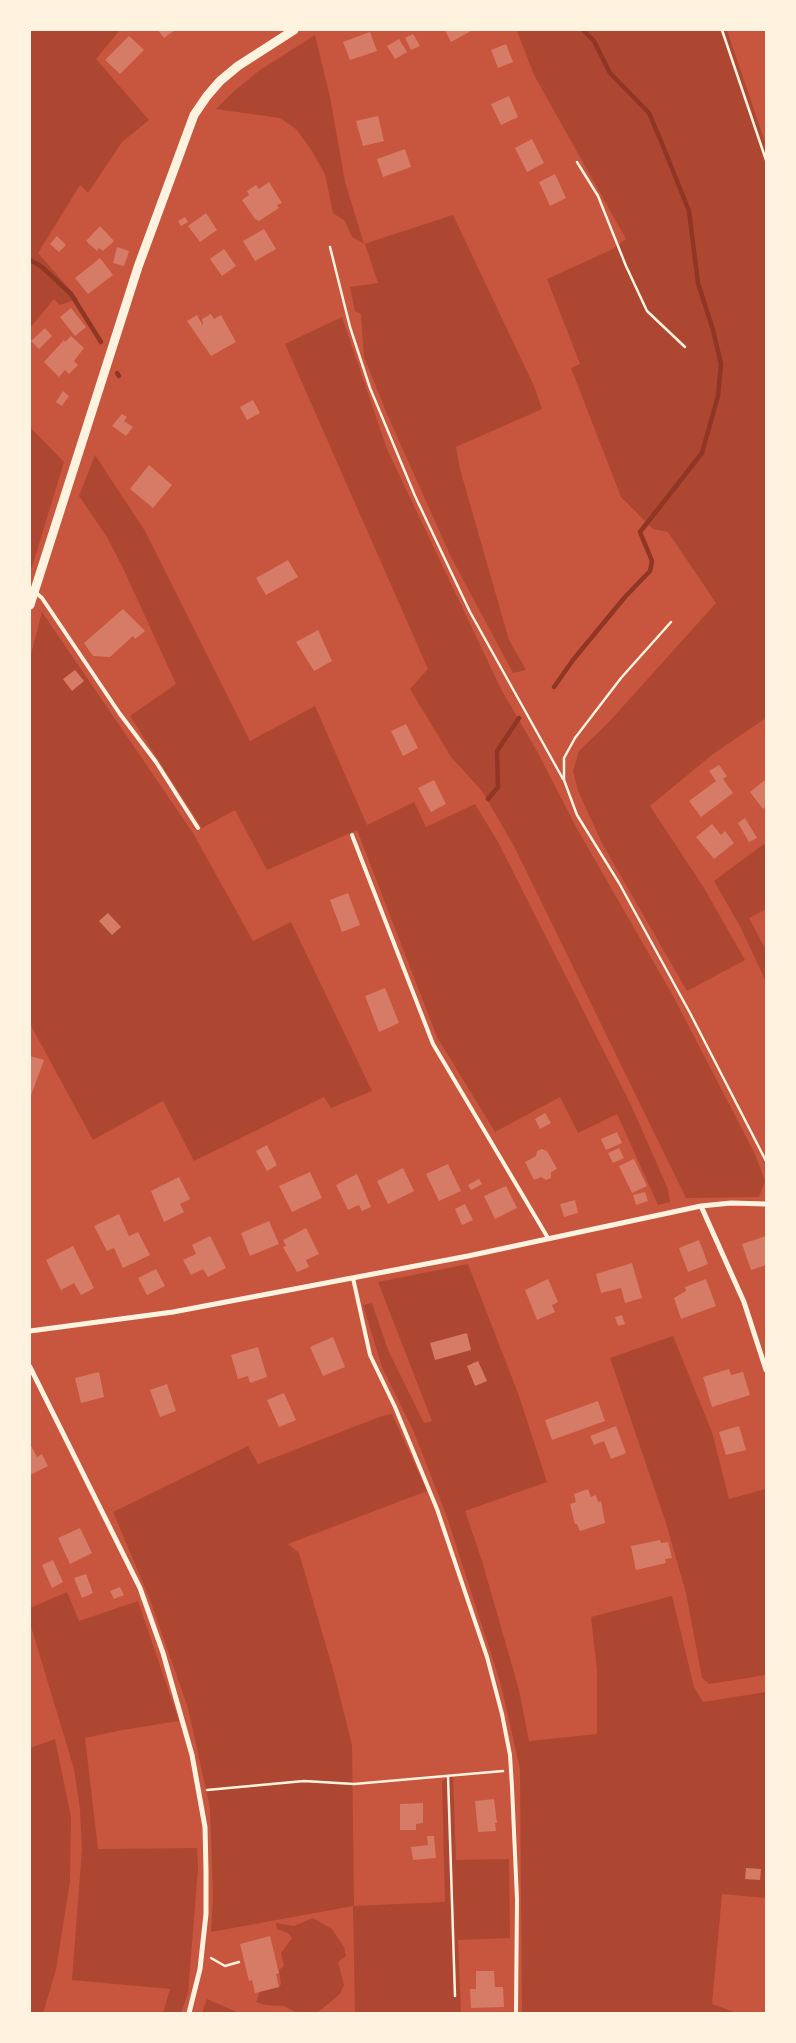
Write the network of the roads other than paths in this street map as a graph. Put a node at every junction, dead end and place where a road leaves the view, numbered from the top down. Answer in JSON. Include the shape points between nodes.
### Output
{"nodes":[{"id":1,"x":294,"y":30,"type":"edge"},
{"id":2,"x":35,"y":591,"type":"junction"},
{"id":3,"x":30,"y":606,"type":"edge"},
{"id":4,"x":198,"y":828,"type":"dead end"},
{"id":5,"x":352,"y":835,"type":"dead end"},
{"id":6,"x":766,"y":1204,"type":"edge"},
{"id":7,"x":701,"y":1206,"type":"junction"},
{"id":8,"x":548,"y":1238,"type":"junction"},
{"id":9,"x":353,"y":1278,"type":"junction"},
{"id":10,"x":30,"y":1332,"type":"edge"},
{"id":11,"x":30,"y":1366,"type":"edge"},
{"id":12,"x":766,"y":1370,"type":"edge"},
{"id":13,"x":189,"y":2013,"type":"edge"},
{"id":14,"x":516,"y":2013,"type":"edge"}],
"edges":[{"from":1,"to":2,"type":"street","via":[[220,81],[194,115],[138,267]]},
{"from":2,"to":3,"type":"street"},
{"from":2,"to":4,"type":"lane","via":[[156,762]]},
{"from":5,"to":8,"type":"lane","via":[[433,1044]]},
{"from":6,"to":7,"type":"street"},
{"from":7,"to":8,"type":"street"},
{"from":7,"to":12,"type":"street","via":[[744,1302]]},
{"from":8,"to":9,"type":"street"},
{"from":9,"to":10,"type":"street","via":[[173,1312]]},
{"from":9,"to":14,"type":"lane","via":[[370,1355],[437,1509],[487,1657],[502,1714],[511,1768],[517,1899]]},
{"from":11,"to":13,"type":"street","via":[[140,1588],[184,1723],[200,1791],[206,1870],[206,1914],[196,1992]]}]}
